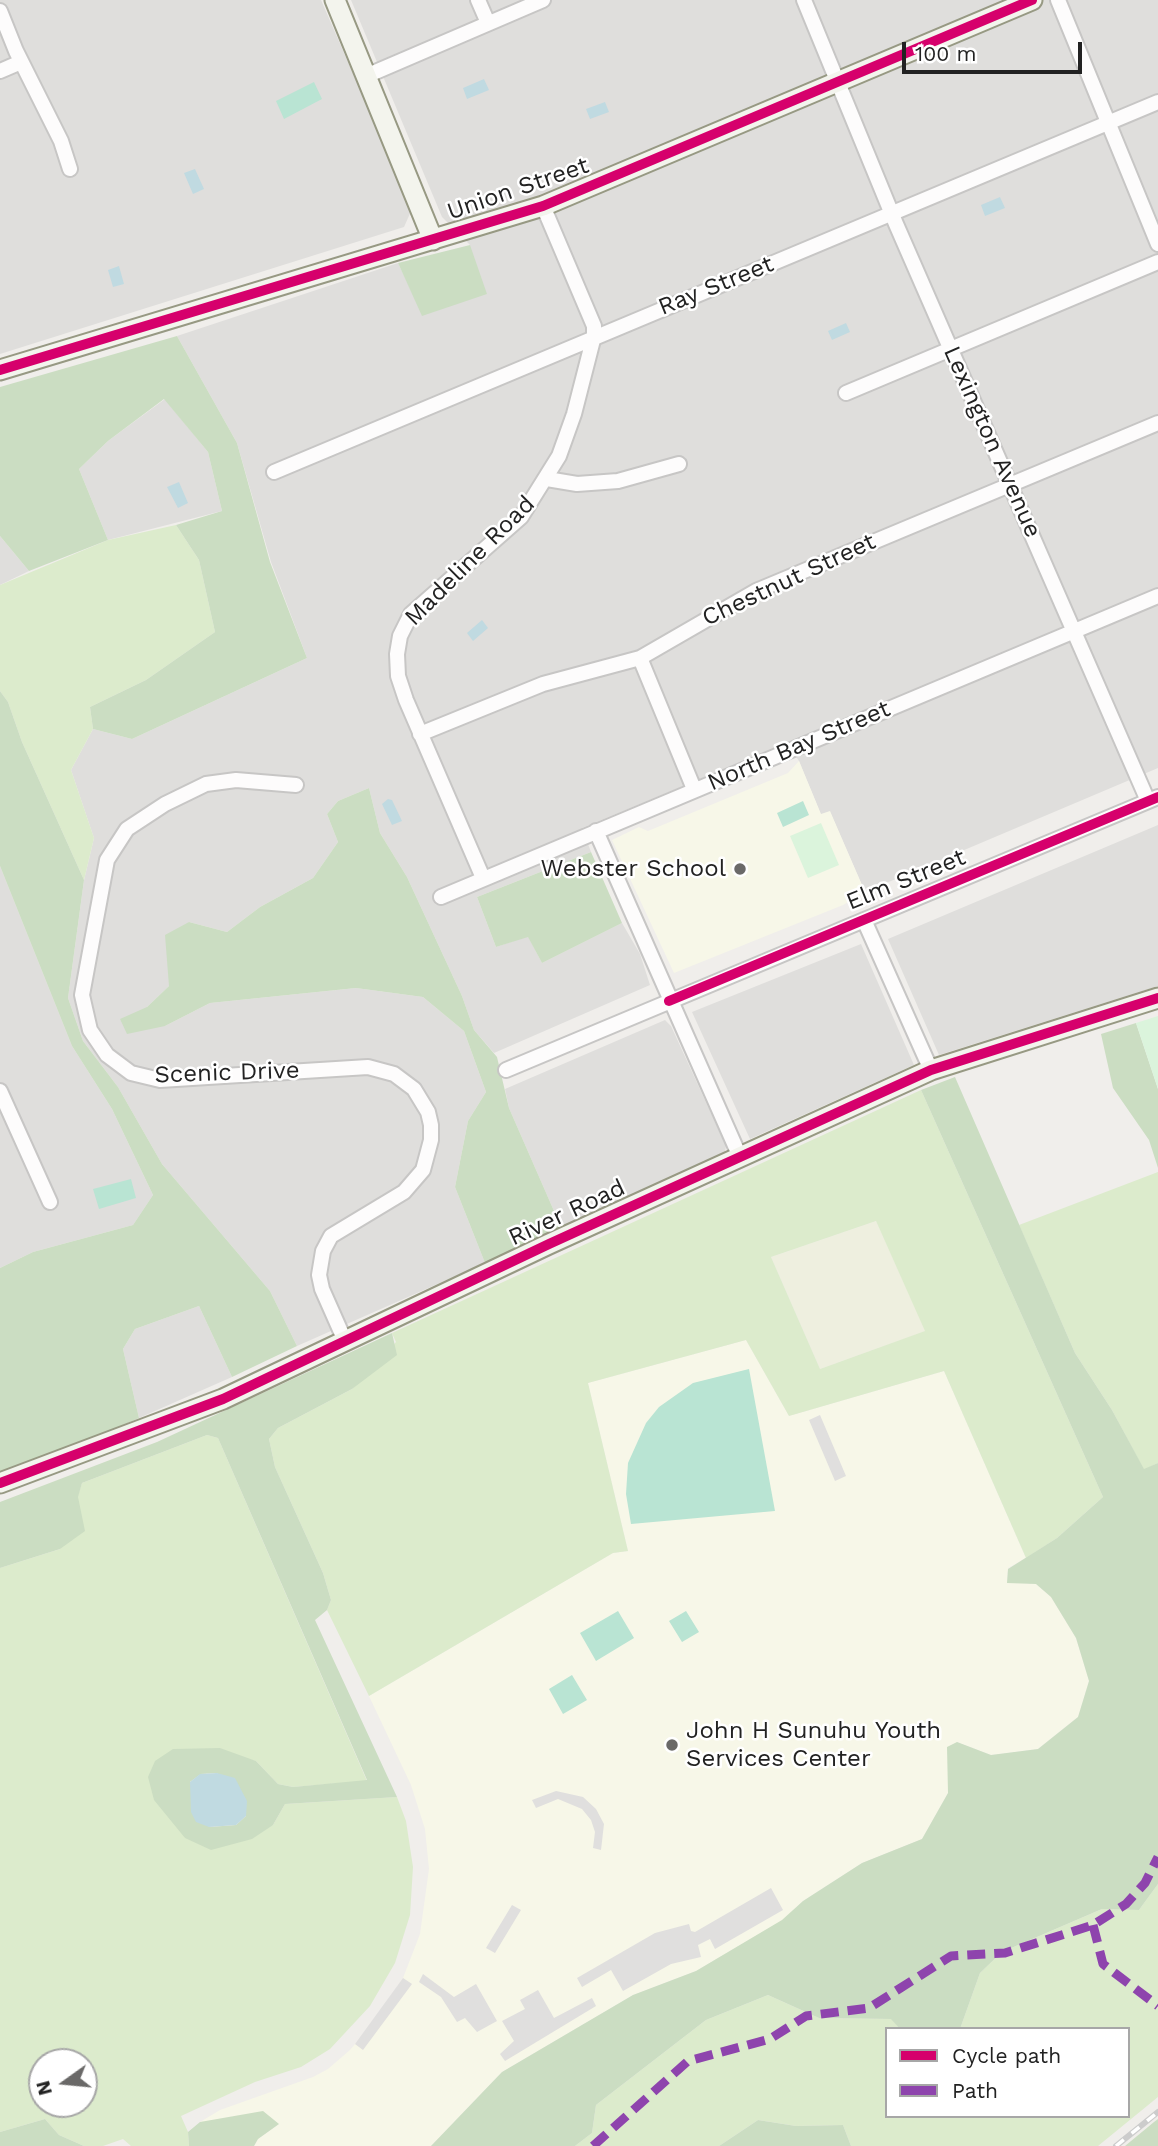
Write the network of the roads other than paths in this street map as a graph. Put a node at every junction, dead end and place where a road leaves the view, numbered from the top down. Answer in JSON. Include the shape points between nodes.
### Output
{"nodes":[{"id":1,"x":335,"y":0,"type":"edge"},
{"id":2,"x":478,"y":0,"type":"edge"},
{"id":3,"x":543,"y":0,"type":"edge"},
{"id":4,"x":804,"y":0,"type":"edge"},
{"id":5,"x":1032,"y":0,"type":"edge"},
{"id":6,"x":1058,"y":0,"type":"edge"},
{"id":7,"x":0,"y":11,"type":"edge"},
{"id":8,"x":488,"y":23,"type":"junction"},
{"id":9,"x":21,"y":62,"type":"junction"},
{"id":10,"x":0,"y":71,"type":"edge"},
{"id":11,"x":366,"y":76,"type":"junction"},
{"id":12,"x":838,"y":83,"type":"junction"},
{"id":13,"x":1158,"y":102,"type":"edge"},
{"id":14,"x":1107,"y":123,"type":"junction"},
{"id":15,"x":71,"y":169,"type":"dead end"},
{"id":16,"x":543,"y":206,"type":"junction"},
{"id":17,"x":892,"y":213,"type":"junction"},
{"id":18,"x":433,"y":240,"type":"junction"},
{"id":19,"x":1158,"y":244,"type":"edge"},
{"id":20,"x":1158,"y":262,"type":"edge"},
{"id":21,"x":594,"y":336,"type":"junction"},
{"id":22,"x":951,"y":348,"type":"junction"},
{"id":23,"x":0,"y":370,"type":"edge"},
{"id":24,"x":846,"y":393,"type":"dead end"},
{"id":25,"x":1158,"y":423,"type":"edge"},
{"id":26,"x":678,"y":464,"type":"dead end"},
{"id":27,"x":274,"y":472,"type":"dead end"},
{"id":28,"x":547,"y":479,"type":"junction"},
{"id":29,"x":1011,"y":483,"type":"junction"},
{"id":30,"x":1158,"y":596,"type":"edge"},
{"id":31,"x":1076,"y":631,"type":"junction"},
{"id":32,"x":640,"y":658,"type":"junction"},
{"id":33,"x":420,"y":734,"type":"junction"},
{"id":34,"x":296,"y":785,"type":"dead end"},
{"id":35,"x":694,"y":789,"type":"junction"},
{"id":36,"x":1153,"y":799,"type":"edge"},
{"id":37,"x":596,"y":831,"type":"junction"},
{"id":38,"x":483,"y":878,"type":"junction"},
{"id":39,"x":440,"y":897,"type":"dead end"},
{"id":40,"x":864,"y":920,"type":"junction"},
{"id":41,"x":1158,"y":998,"type":"edge"},
{"id":42,"x":669,"y":1001,"type":"junction"},
{"id":43,"x":506,"y":1069,"type":"dead end"},
{"id":44,"x":931,"y":1070,"type":"junction"},
{"id":45,"x":0,"y":1091,"type":"edge"},
{"id":46,"x":740,"y":1157,"type":"junction"},
{"id":47,"x":50,"y":1202,"type":"dead end"},
{"id":48,"x":345,"y":1341,"type":"junction"},
{"id":49,"x":0,"y":1483,"type":"edge"}],
"edges":[{"from":1,"to":11,"type":"street"},
{"from":2,"to":8,"type":"street"},
{"from":3,"to":8,"type":"street"},
{"from":4,"to":12,"type":"street","name":"Lexington Avenue"},
{"from":5,"to":12,"type":"street","name":"Union Street"},
{"from":6,"to":14,"type":"street"},
{"from":7,"to":9,"type":"street"},
{"from":8,"to":11,"type":"street"},
{"from":9,"to":10,"type":"street"},
{"from":9,"to":15,"type":"street"},
{"from":11,"to":18,"type":"street"},
{"from":12,"to":16,"type":"street","name":"Union Street"},
{"from":12,"to":17,"type":"street","name":"Lexington Avenue"},
{"from":13,"to":14,"type":"street","name":"Ray Street"},
{"from":14,"to":17,"type":"street","name":"Ray Street"},
{"from":14,"to":19,"type":"street"},
{"from":16,"to":18,"type":"street","name":"Union Street"},
{"from":16,"to":21,"type":"street","via":[[591,317]]},
{"from":17,"to":21,"type":"street","name":"Ray Street"},
{"from":17,"to":22,"type":"street","name":"Lexington Avenue"},
{"from":18,"to":23,"type":"street","name":"Union Street"},
{"from":20,"to":22,"type":"street"},
{"from":21,"to":27,"type":"street","name":"Ray Street"},
{"from":21,"to":28,"type":"street","name":"Madeline Road","via":[[573,414]]},
{"from":22,"to":24,"type":"street"},
{"from":22,"to":29,"type":"street","name":"Lexington Avenue"},
{"from":25,"to":29,"type":"street","name":"Chestnut Street"},
{"from":26,"to":28,"type":"street","via":[[618,481],[577,484]]},
{"from":28,"to":33,"type":"street","name":"Madeline Road","via":[[521,517],[405,624],[397,654],[398,676]]},
{"from":29,"to":31,"type":"street","name":"Lexington Avenue"},
{"from":29,"to":32,"type":"street","name":"Chestnut Street","via":[[756,591]]},
{"from":30,"to":31,"type":"street","name":"North Bay Street"},
{"from":31,"to":35,"type":"street","name":"North Bay Street"},
{"from":31,"to":36,"type":"street","name":"Lexington Avenue"},
{"from":32,"to":33,"type":"street","name":"Chestnut Street","via":[[543,684]]},
{"from":32,"to":35,"type":"street"},
{"from":33,"to":38,"type":"street","name":"Madeline Road"},
{"from":34,"to":48,"type":"street","name":"Scenic Drive","via":[[236,780],[206,784],[127,829],[107,860],[82,995],[90,1030],[107,1055],[131,1073],[160,1080],[368,1067],[394,1074],[414,1089],[431,1125],[423,1170],[404,1192],[331,1236],[323,1251],[322,1289]]},
{"from":35,"to":37,"type":"street","name":"North Bay Street"},
{"from":36,"to":40,"type":"street","name":"Elm Street"},
{"from":37,"to":38,"type":"street","name":"North Bay Street"},
{"from":37,"to":42,"type":"street"},
{"from":38,"to":39,"type":"street","name":"North Bay Street"},
{"from":40,"to":42,"type":"street","name":"Elm Street"},
{"from":40,"to":44,"type":"street"},
{"from":41,"to":44,"type":"street","name":"River Road"},
{"from":42,"to":43,"type":"street","name":"Elm Street"},
{"from":42,"to":46,"type":"street"},
{"from":44,"to":46,"type":"street","name":"River Road"},
{"from":45,"to":47,"type":"street"},
{"from":46,"to":48,"type":"street","name":"River Road"},
{"from":48,"to":49,"type":"street","name":"River Road","via":[[223,1399]]}]}
